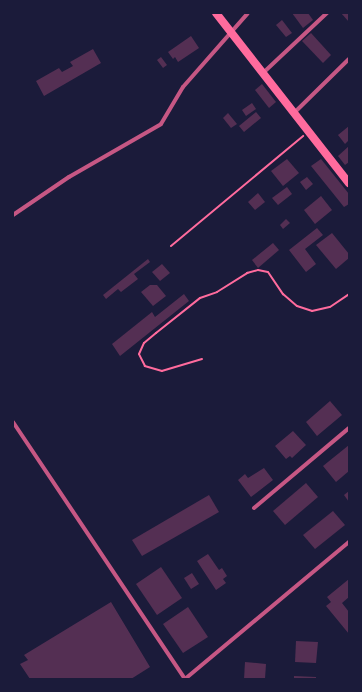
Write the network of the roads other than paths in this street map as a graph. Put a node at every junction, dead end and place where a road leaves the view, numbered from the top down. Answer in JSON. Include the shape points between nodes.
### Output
{"nodes":[{"id":1,"x":216,"y":13,"type":"edge"},
{"id":2,"x":248,"y":13,"type":"edge"},
{"id":3,"x":327,"y":13,"type":"edge"},
{"id":4,"x":232,"y":33,"type":"junction"},
{"id":5,"x":349,"y":58,"type":"edge"},
{"id":6,"x":263,"y":74,"type":"junction"},
{"id":7,"x":294,"y":113,"type":"junction"},
{"id":8,"x":349,"y":183,"type":"edge"},
{"id":9,"x":13,"y":215,"type":"edge"},
{"id":10,"x":13,"y":422,"type":"edge"},
{"id":11,"x":349,"y":428,"type":"edge"},
{"id":12,"x":254,"y":508,"type":"dead end"},
{"id":13,"x":349,"y":542,"type":"edge"},
{"id":14,"x":185,"y":679,"type":"edge"}],
"edges":[{"from":1,"to":4,"type":"main road"},
{"from":2,"to":4,"type":"street"},
{"from":3,"to":6,"type":"street"},
{"from":4,"to":6,"type":"main road"},
{"from":4,"to":9,"type":"street","via":[[184,87],[161,124],[69,177]]},
{"from":5,"to":7,"type":"street"},
{"from":6,"to":7,"type":"main road"},
{"from":7,"to":8,"type":"main road"},
{"from":10,"to":14,"type":"street"},
{"from":11,"to":12,"type":"street"},
{"from":13,"to":14,"type":"street"}]}
